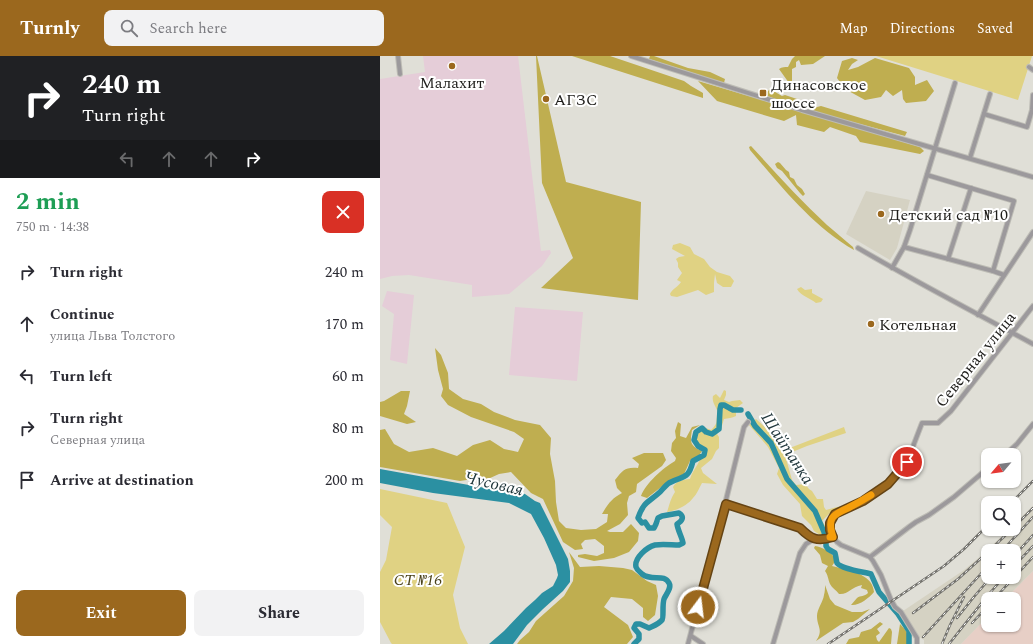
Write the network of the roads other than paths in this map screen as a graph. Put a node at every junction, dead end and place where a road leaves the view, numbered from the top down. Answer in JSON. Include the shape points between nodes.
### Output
{"nodes":[{"id":1,"x":398,"y":56,"type":"edge"},
{"id":2,"x":631,"y":56,"type":"edge"},
{"id":3,"x":1029,"y":66,"type":"dead end"},
{"id":4,"x":1033,"y":70,"type":"edge"},
{"id":5,"x":400,"y":74,"type":"dead end"},
{"id":6,"x":955,"y":83,"type":"dead end"},
{"id":7,"x":990,"y":94,"type":"dead end"},
{"id":8,"x":1033,"y":95,"type":"edge"},
{"id":9,"x":984,"y":114,"type":"junction"},
{"id":10,"x":935,"y":149,"type":"junction"},
{"id":11,"x":970,"y":158,"type":"junction"},
{"id":12,"x":927,"y":174,"type":"junction"},
{"id":13,"x":1033,"y":177,"type":"edge"},
{"id":14,"x":971,"y":188,"type":"junction"},
{"id":15,"x":1033,"y":232,"type":"edge"},
{"id":16,"x":904,"y":247,"type":"junction"},
{"id":17,"x":858,"y":248,"type":"dead end"},
{"id":18,"x":948,"y":258,"type":"junction"},
{"id":19,"x":892,"y":268,"type":"junction"},
{"id":20,"x":993,"y":271,"type":"junction"},
{"id":21,"x":1004,"y":275,"type":"junction"},
{"id":22,"x":1033,"y":306,"type":"edge"},
{"id":23,"x":978,"y":315,"type":"junction"},
{"id":24,"x":1012,"y":332,"type":"junction"},
{"id":25,"x":1033,"y":344,"type":"edge"},
{"id":26,"x":748,"y":422,"type":"dead end"},
{"id":27,"x":1033,"y":424,"type":"edge"},
{"id":28,"x":1013,"y":448,"type":"edge"},
{"id":29,"x":981,"y":474,"type":"edge"},
{"id":30,"x":726,"y":504,"type":"junction"},
{"id":31,"x":828,"y":538,"type":"junction"},
{"id":32,"x":814,"y":539,"type":"junction"},
{"id":33,"x":870,"y":557,"type":"junction"},
{"id":34,"x":691,"y":636,"type":"junction"},
{"id":35,"x":688,"y":644,"type":"edge"},
{"id":36,"x":703,"y":644,"type":"edge"},
{"id":37,"x":773,"y":644,"type":"edge"},
{"id":38,"x":917,"y":644,"type":"edge"}],
"edges":[{"from":1,"to":5,"type":"street"},
{"from":2,"to":10,"type":"street"},
{"from":3,"to":4,"type":"street"},
{"from":6,"to":10,"type":"street"},
{"from":7,"to":9,"type":"street"},
{"from":8,"to":9,"type":"street","via":[[1027,127]]},
{"from":9,"to":11,"type":"street"},
{"from":10,"to":11,"type":"street"},
{"from":10,"to":12,"type":"street"},
{"from":11,"to":13,"type":"street"},
{"from":12,"to":14,"type":"street"},
{"from":12,"to":16,"type":"street"},
{"from":14,"to":18,"type":"street"},
{"from":14,"to":20,"type":"street","via":[[1014,201]]},
{"from":15,"to":21,"type":"street"},
{"from":16,"to":18,"type":"street"},
{"from":16,"to":19,"type":"street"},
{"from":17,"to":19,"type":"street"},
{"from":18,"to":20,"type":"street"},
{"from":19,"to":23,"type":"street"},
{"from":20,"to":21,"type":"street"},
{"from":21,"to":23,"type":"street"},
{"from":22,"to":24,"type":"street","name":"Северная улица"},
{"from":23,"to":24,"type":"street"},
{"from":24,"to":25,"type":"street"},
{"from":24,"to":31,"type":"street","name":"Северная улица","via":[[951,411],[938,423],[922,423],[907,462],[888,484],[863,501],[835,514],[830,523]]},
{"from":26,"to":30,"type":"street","via":[[744,427]]},
{"from":27,"to":28,"type":"street"},
{"from":29,"to":33,"type":"street","via":[[954,497],[912,524]]},
{"from":30,"to":32,"type":"street","via":[[800,528]]},
{"from":30,"to":34,"type":"street"},
{"from":31,"to":32,"type":"street"},
{"from":31,"to":33,"type":"street"},
{"from":32,"to":37,"type":"street","via":[[806,544],[800,553]]},
{"from":33,"to":38,"type":"street","via":[[881,574],[890,600],[917,638]]},
{"from":34,"to":35,"type":"street"},
{"from":34,"to":36,"type":"street"}]}
